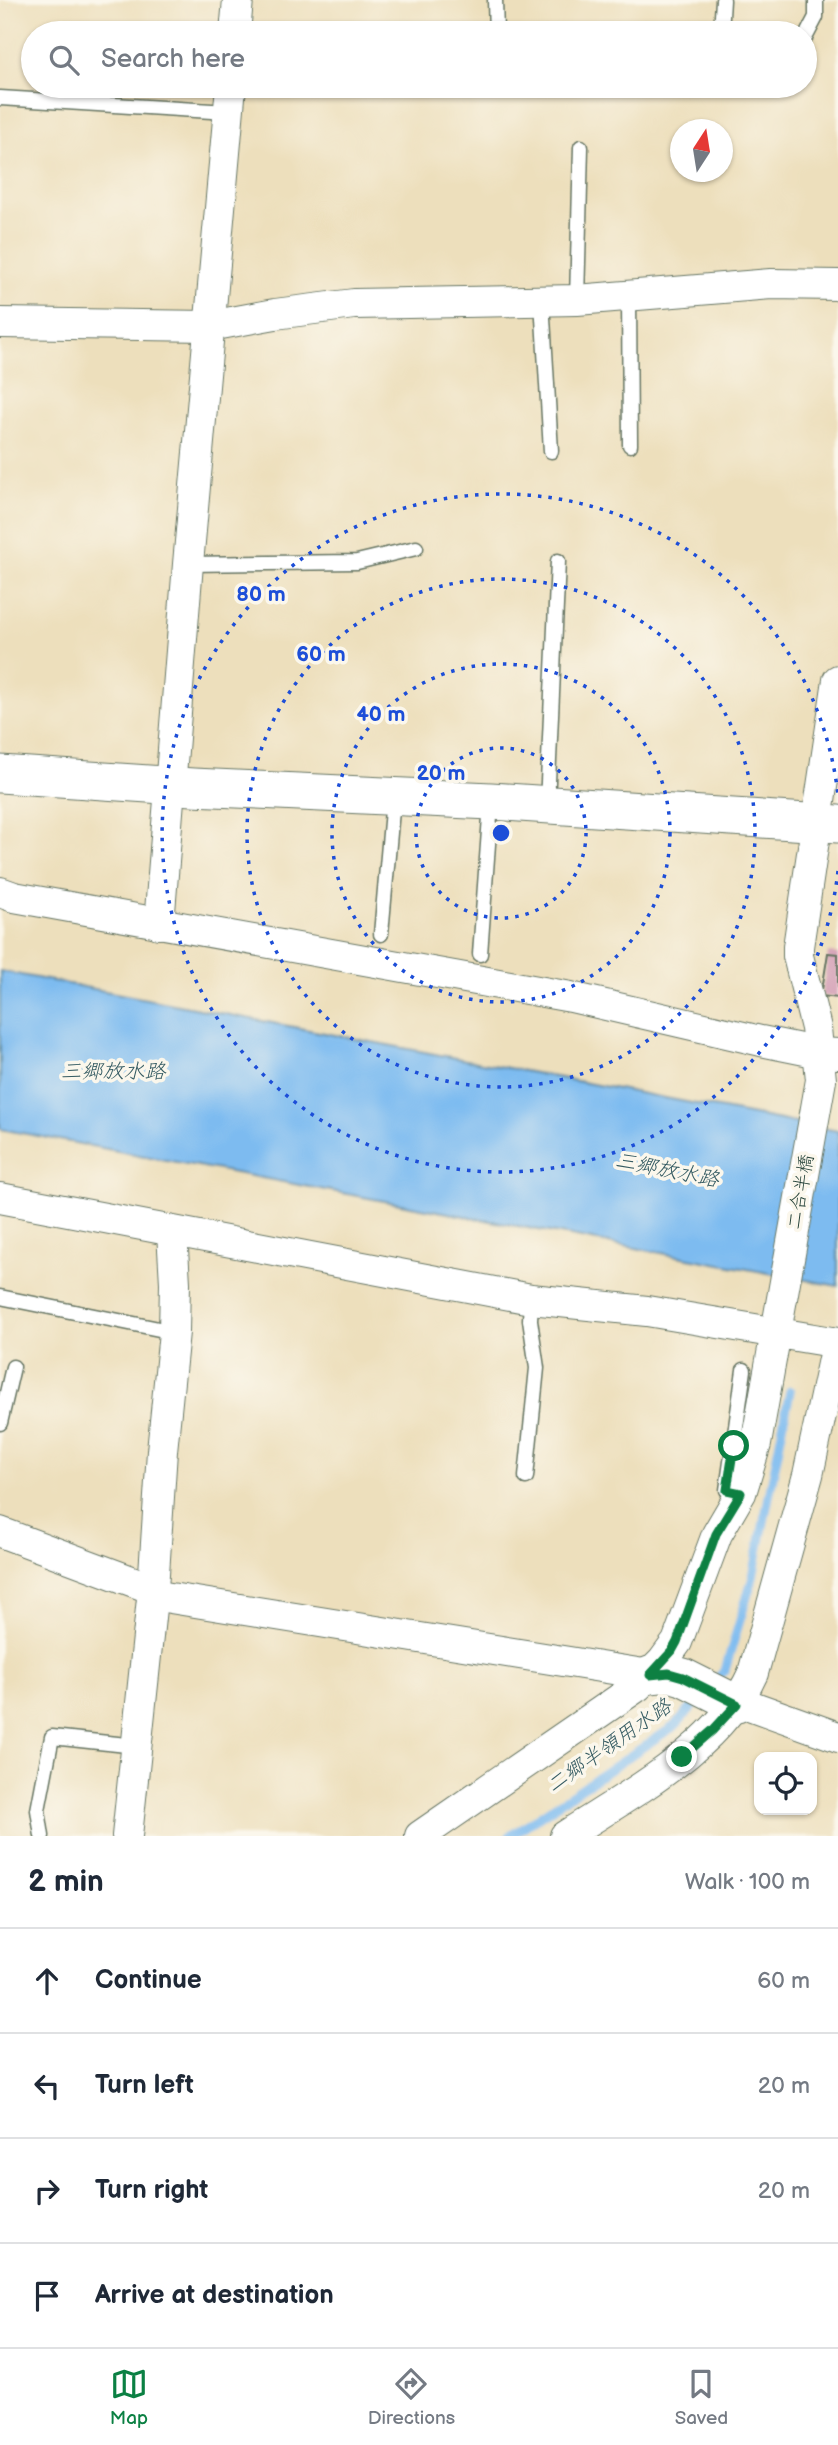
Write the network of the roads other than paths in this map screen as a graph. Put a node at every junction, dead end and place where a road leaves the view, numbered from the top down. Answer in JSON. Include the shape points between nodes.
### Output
{"nodes":[{"id":1,"x":238,"y":0,"type":"edge"},
{"id":2,"x":495,"y":0,"type":"edge"},
{"id":3,"x":723,"y":0,"type":"edge"},
{"id":4,"x":816,"y":0,"type":"edge"},
{"id":5,"x":236,"y":21,"type":"edge"},
{"id":6,"x":496,"y":21,"type":"edge"},
{"id":7,"x":722,"y":21,"type":"edge"},
{"id":8,"x":815,"y":21,"type":"edge"},
{"id":9,"x":0,"y":99,"type":"edge"},
{"id":10,"x":230,"y":99,"type":"edge"},
{"id":11,"x":581,"y":147,"type":"dead end"},
{"id":12,"x":838,"y":285,"type":"edge"},
{"id":13,"x":629,"y":296,"type":"junction"},
{"id":14,"x":577,"y":300,"type":"junction"},
{"id":15,"x":542,"y":301,"type":"junction"},
{"id":16,"x":0,"y":323,"type":"edge"},
{"id":17,"x":210,"y":327,"type":"junction"},
{"id":18,"x":630,"y":445,"type":"dead end"},
{"id":19,"x":551,"y":451,"type":"dead end"},
{"id":20,"x":416,"y":548,"type":"dead end"},
{"id":21,"x":558,"y":561,"type":"dead end"},
{"id":22,"x":188,"y":564,"type":"junction"},
{"id":23,"x":838,"y":680,"type":"edge"},
{"id":24,"x":0,"y":774,"type":"edge"},
{"id":25,"x":171,"y":785,"type":"junction"},
{"id":26,"x":393,"y":797,"type":"junction"},
{"id":27,"x":491,"y":801,"type":"junction"},
{"id":28,"x":547,"y":805,"type":"junction"},
{"id":29,"x":827,"y":822,"type":"edge"},
{"id":30,"x":0,"y":892,"type":"edge"},
{"id":31,"x":159,"y":924,"type":"junction"},
{"id":32,"x":381,"y":934,"type":"dead end"},
{"id":33,"x":480,"y":954,"type":"dead end"},
{"id":34,"x":826,"y":1062,"type":"edge"},
{"id":35,"x":0,"y":1198,"type":"edge"},
{"id":36,"x":172,"y":1232,"type":"junction"},
{"id":37,"x":0,"y":1297,"type":"edge"},
{"id":38,"x":531,"y":1299,"type":"junction"},
{"id":39,"x":778,"y":1318,"type":"junction"},
{"id":40,"x":174,"y":1332,"type":"junction"},
{"id":41,"x":838,"y":1343,"type":"edge"},
{"id":42,"x":838,"y":1360,"type":"edge"},
{"id":43,"x":13,"y":1367,"type":"dead end"},
{"id":44,"x":744,"y":1370,"type":"dead end"},
{"id":45,"x":0,"y":1423,"type":"edge"},
{"id":46,"x":526,"y":1477,"type":"dead end"},
{"id":47,"x":741,"y":1493,"type":"junction"},
{"id":48,"x":0,"y":1532,"type":"edge"},
{"id":49,"x":152,"y":1592,"type":"junction"},
{"id":50,"x":650,"y":1675,"type":"junction"},
{"id":51,"x":737,"y":1704,"type":"junction"},
{"id":52,"x":838,"y":1737,"type":"edge"},
{"id":53,"x":136,"y":1746,"type":"junction"},
{"id":54,"x":42,"y":1836,"type":"edge"},
{"id":55,"x":127,"y":1836,"type":"edge"},
{"id":56,"x":420,"y":1836,"type":"edge"},
{"id":57,"x":565,"y":1836,"type":"edge"}],
"edges":[{"from":1,"to":5,"type":"street"},
{"from":2,"to":6,"type":"lane"},
{"from":3,"to":7,"type":"lane"},
{"from":4,"to":8,"type":"lane"},
{"from":9,"to":10,"type":"lane"},
{"from":10,"to":17,"type":"street"},
{"from":11,"to":14,"type":"lane"},
{"from":12,"to":13,"type":"street","via":[[771,284]]},
{"from":13,"to":14,"type":"street"},
{"from":13,"to":18,"type":"lane"},
{"from":14,"to":15,"type":"street"},
{"from":15,"to":17,"type":"street","via":[[354,304]]},
{"from":15,"to":19,"type":"lane"},
{"from":16,"to":17,"type":"street"},
{"from":17,"to":22,"type":"street"},
{"from":20,"to":22,"type":"lane","via":[[357,562]]},
{"from":21,"to":28,"type":"lane"},
{"from":22,"to":25,"type":"street"},
{"from":23,"to":29,"type":"street"},
{"from":24,"to":25,"type":"street"},
{"from":25,"to":26,"type":"street"},
{"from":25,"to":31,"type":"street"},
{"from":26,"to":27,"type":"street"},
{"from":26,"to":32,"type":"lane"},
{"from":27,"to":28,"type":"street"},
{"from":27,"to":33,"type":"lane"},
{"from":28,"to":29,"type":"street"},
{"from":29,"to":34,"type":"street","via":[[798,956]]},
{"from":30,"to":31,"type":"street"},
{"from":31,"to":34,"type":"street","via":[[571,997]]},
{"from":34,"to":39,"type":"street","name":"二合半橋"},
{"from":35,"to":36,"type":"street"},
{"from":36,"to":38,"type":"street"},
{"from":36,"to":40,"type":"street"},
{"from":37,"to":40,"type":"lane"},
{"from":38,"to":39,"type":"street"},
{"from":38,"to":46,"type":"lane","via":[[537,1368]]},
{"from":39,"to":41,"type":"street"},
{"from":39,"to":47,"type":"street","name":"二合半橋","via":[[756,1444]]},
{"from":40,"to":49,"type":"street"},
{"from":42,"to":51,"type":"street","via":[[833,1359],[808,1475],[753,1673]]},
{"from":43,"to":45,"type":"lane"},
{"from":44,"to":47,"type":"lane","via":[[727,1490]]},
{"from":47,"to":50,"type":"street","name":"二合半橋","via":[[716,1534],[677,1642]]},
{"from":48,"to":49,"type":"street"},
{"from":49,"to":50,"type":"street"},
{"from":49,"to":53,"type":"street"},
{"from":50,"to":51,"type":"street","via":[[683,1677]]},
{"from":50,"to":56,"type":"street","name":"二合半橋"},
{"from":51,"to":52,"type":"street"},
{"from":51,"to":57,"type":"street","via":[[682,1757]]},
{"from":53,"to":54,"type":"lane","via":[[52,1737],[38,1810]]},
{"from":53,"to":55,"type":"street"}]}
